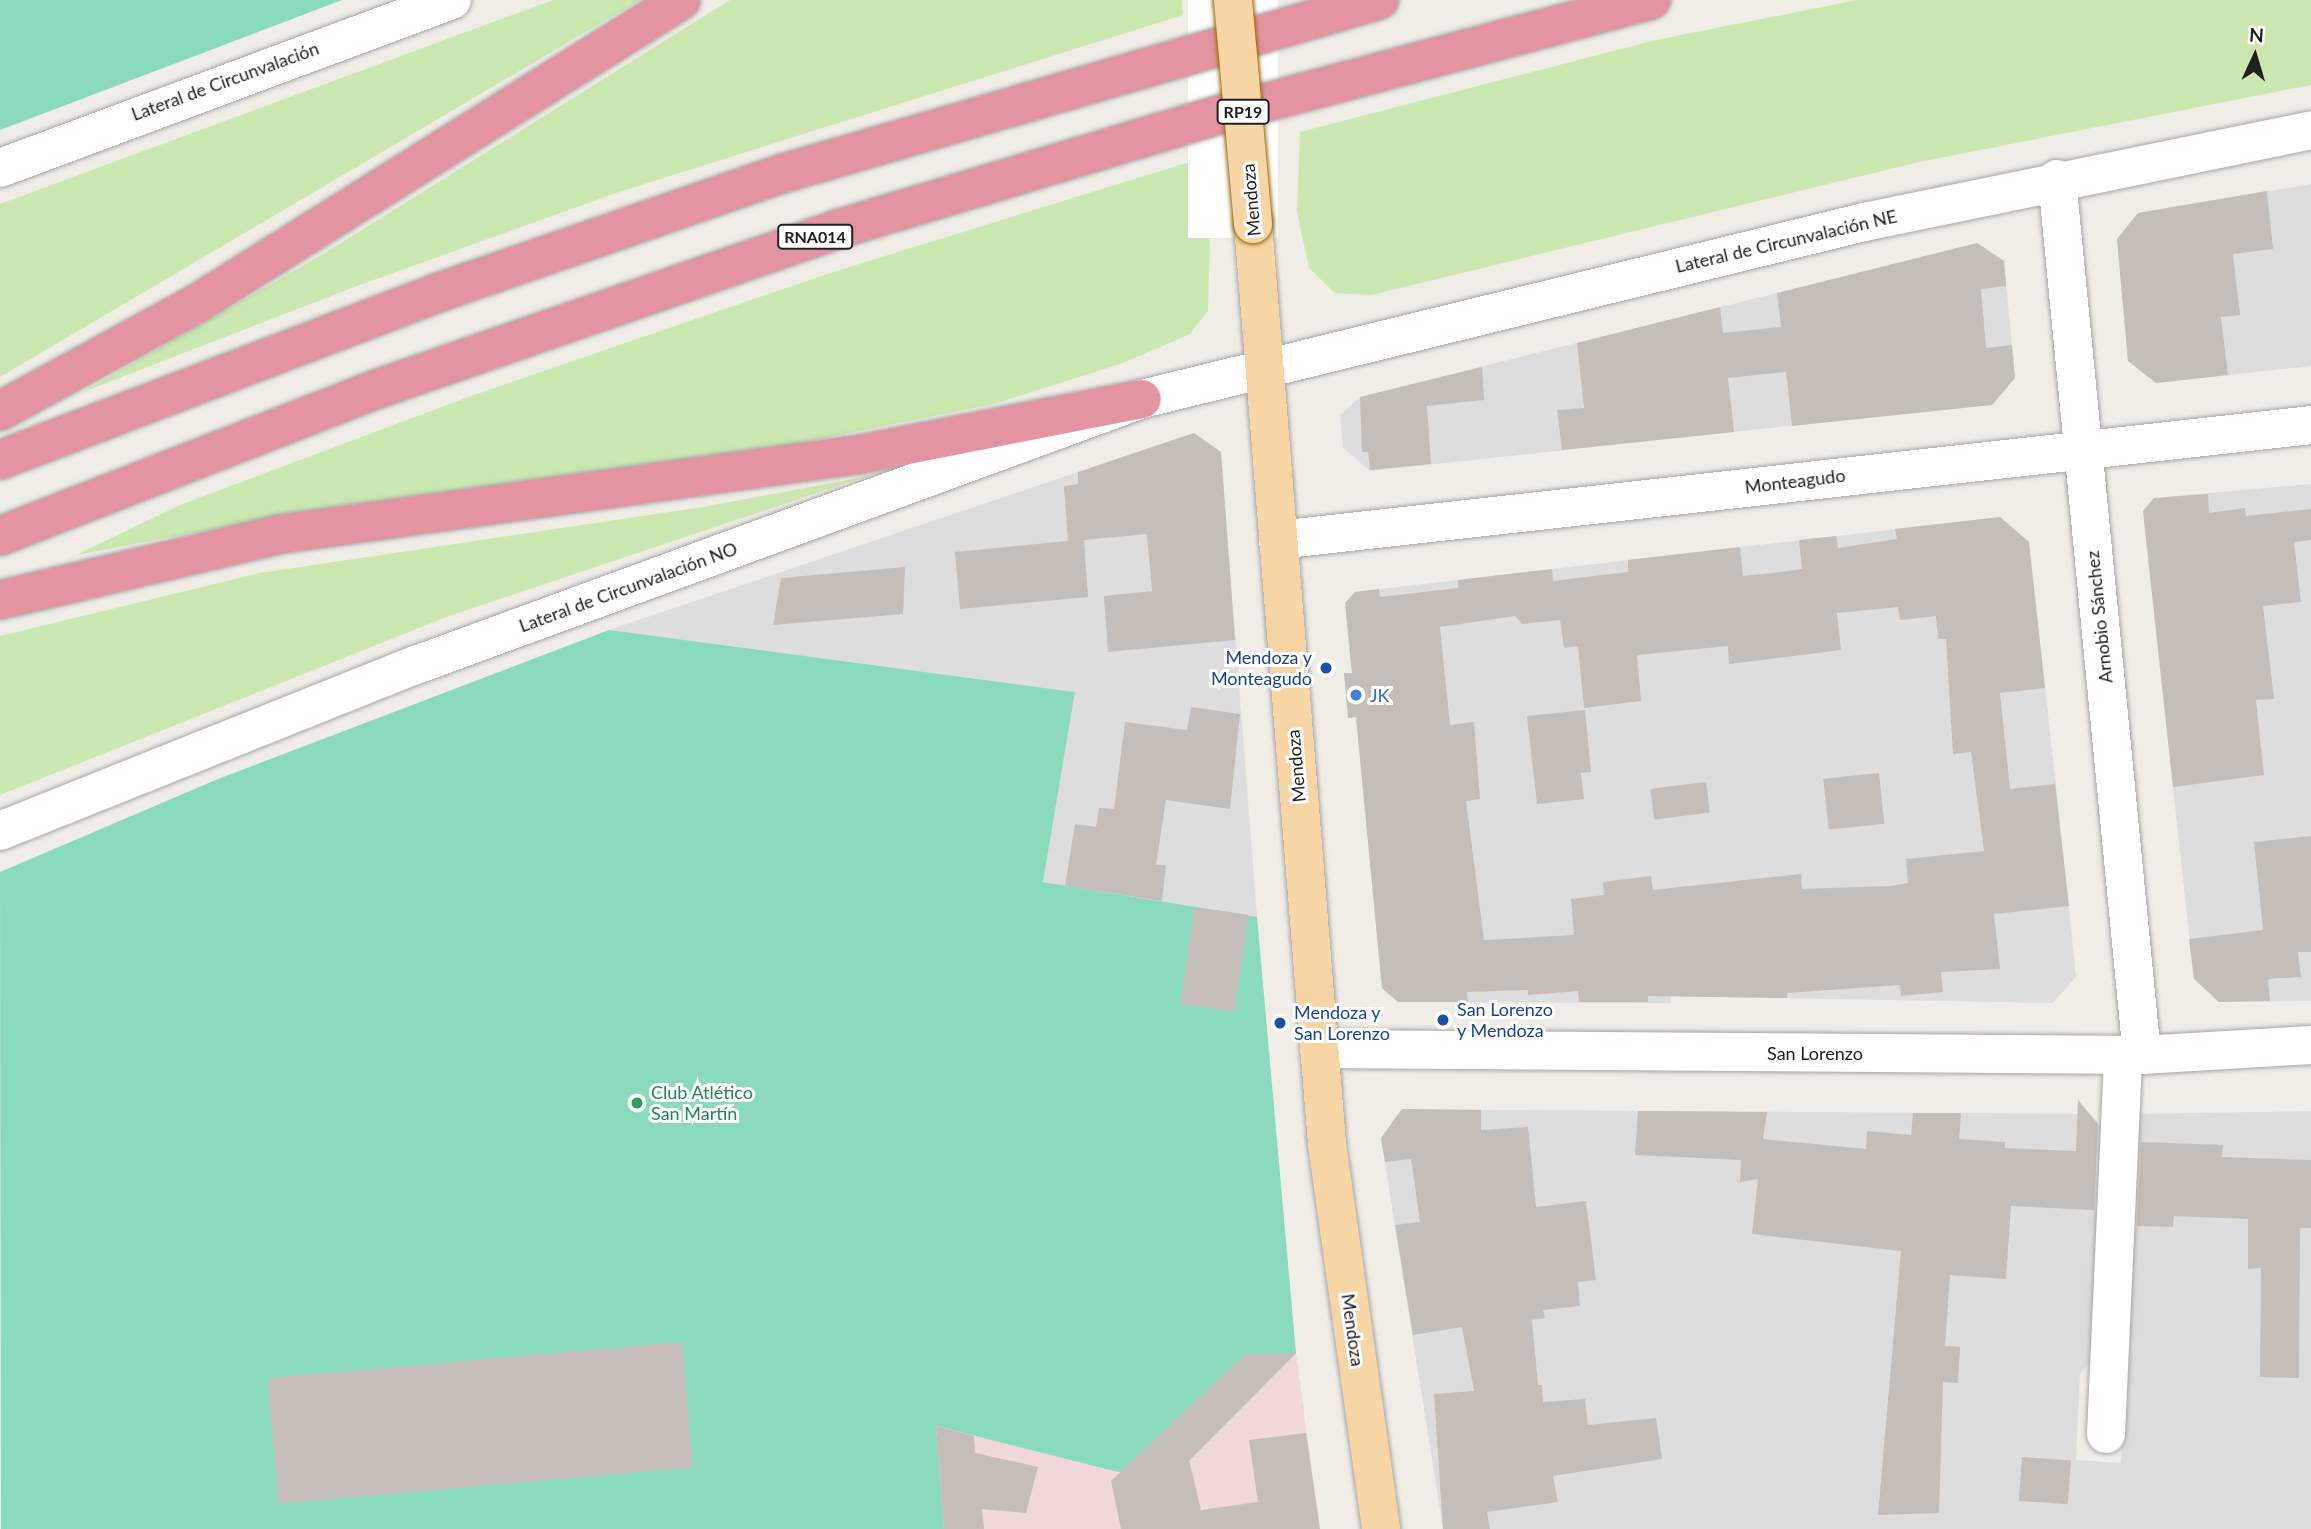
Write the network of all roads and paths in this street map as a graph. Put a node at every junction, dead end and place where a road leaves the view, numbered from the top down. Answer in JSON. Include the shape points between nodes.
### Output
{"nodes":[{"id":1,"x":452,"y":0,"type":"edge"},
{"id":2,"x":681,"y":0,"type":"edge"},
{"id":3,"x":1233,"y":0,"type":"edge"},
{"id":4,"x":1379,"y":0,"type":"edge"},
{"id":5,"x":1651,"y":0,"type":"edge"},
{"id":6,"x":2311,"y":130,"type":"edge"},
{"id":7,"x":0,"y":168,"type":"edge"},
{"id":8,"x":2057,"y":179,"type":"junction"},
{"id":9,"x":1265,"y":369,"type":"junction"},
{"id":10,"x":1142,"y":398,"type":"junction"},
{"id":11,"x":0,"y":411,"type":"edge"},
{"id":12,"x":2311,"y":425,"type":"edge"},
{"id":13,"x":2083,"y":448,"type":"junction"},
{"id":14,"x":0,"y":460,"type":"edge"},
{"id":15,"x":0,"y":536,"type":"edge"},
{"id":16,"x":1278,"y":540,"type":"junction"},
{"id":17,"x":0,"y":600,"type":"edge"},
{"id":18,"x":0,"y":831,"type":"edge"},
{"id":19,"x":2311,"y":1045,"type":"edge"},
{"id":20,"x":1319,"y":1049,"type":"junction"},
{"id":21,"x":2132,"y":1055,"type":"junction"},
{"id":22,"x":2106,"y":1434,"type":"dead end"},
{"id":23,"x":1381,"y":1529,"type":"edge"}],
"edges":[{"from":1,"to":7,"type":"street","name":"Lateral de Circunvalación"},
{"from":2,"to":11,"type":"highway","via":[[198,303]]},
{"from":3,"to":9,"type":"main road","name":"Mendoza","number":"RP19","bridge":true},
{"from":4,"to":14,"type":"highway","via":[[781,174],[440,292]]},
{"from":5,"to":15,"type":"highway","number":"RNA014","via":[[1226,113],[835,230],[377,389]]},
{"from":6,"to":8,"type":"street","name":"Lateral de Circunvalación NE"},
{"from":8,"to":9,"type":"street","name":"Lateral de Circunvalación NE"},
{"from":8,"to":13,"type":"street","name":"Arnobio Sánchez"},
{"from":9,"to":10,"type":"street","name":"Lateral de Circunvalación NO"},
{"from":9,"to":16,"type":"main road","name":"Mendoza"},
{"from":10,"to":17,"type":"highway","via":[[862,454],[293,532]]},
{"from":10,"to":18,"type":"street","name":"Lateral de Circunvalación NO","via":[[416,665]]},
{"from":12,"to":13,"type":"street","name":"Monteagudo"},
{"from":13,"to":16,"type":"street","name":"Monteagudo"},
{"from":13,"to":21,"type":"street","name":"Arnobio Sánchez"},
{"from":16,"to":20,"type":"main road","name":"Mendoza"},
{"from":19,"to":21,"type":"street","name":"San Lorenzo"},
{"from":20,"to":21,"type":"street","name":"San Lorenzo"},
{"from":20,"to":23,"type":"main road","name":"Mendoza"},
{"from":21,"to":22,"type":"street","name":"Arnobio Sánchez"}]}
